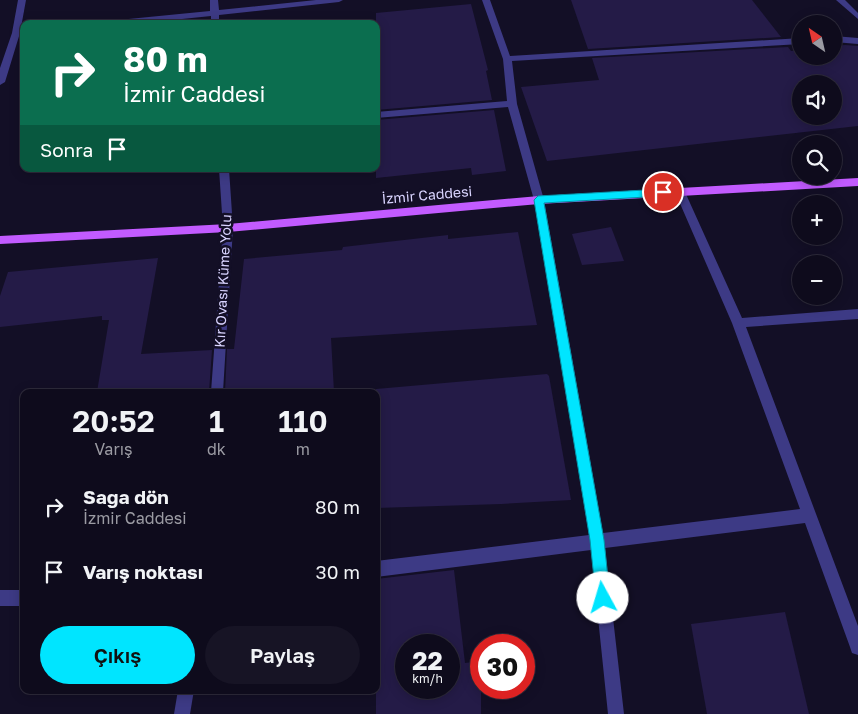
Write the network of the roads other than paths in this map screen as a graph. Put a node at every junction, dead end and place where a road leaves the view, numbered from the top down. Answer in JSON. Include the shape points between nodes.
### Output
{"nodes":[{"id":1,"x":22,"y":0,"type":"edge"},
{"id":2,"x":214,"y":0,"type":"edge"},
{"id":3,"x":339,"y":0,"type":"edge"},
{"id":4,"x":486,"y":0,"type":"edge"},
{"id":5,"x":840,"y":0,"type":"edge"},
{"id":6,"x":214,"y":13,"type":"junction"},
{"id":7,"x":858,"y":17,"type":"edge"},
{"id":8,"x":21,"y":20,"type":"edge"},
{"id":9,"x":147,"y":20,"type":"edge"},
{"id":10,"x":215,"y":20,"type":"edge"},
{"id":11,"x":20,"y":32,"type":"edge"},
{"id":12,"x":842,"y":40,"type":"edge"},
{"id":13,"x":858,"y":41,"type":"edge"},
{"id":14,"x":792,"y":42,"type":"edge"},
{"id":15,"x":507,"y":59,"type":"junction"},
{"id":16,"x":0,"y":82,"type":"edge"},
{"id":17,"x":512,"y":104,"type":"junction"},
{"id":18,"x":380,"y":115,"type":"edge"},
{"id":19,"x":224,"y":172,"type":"edge"},
{"id":20,"x":858,"y":182,"type":"edge"},
{"id":21,"x":680,"y":192,"type":"junction"},
{"id":22,"x":538,"y":200,"type":"junction"},
{"id":23,"x":228,"y":228,"type":"junction"},
{"id":24,"x":0,"y":240,"type":"edge"},
{"id":25,"x":858,"y":314,"type":"edge"},
{"id":26,"x":738,"y":323,"type":"junction"},
{"id":27,"x":217,"y":389,"type":"edge"},
{"id":28,"x":809,"y":515,"type":"junction"},
{"id":29,"x":597,"y":540,"type":"junction"},
{"id":30,"x":380,"y":568,"type":"edge"},
{"id":31,"x":0,"y":598,"type":"edge"},
{"id":32,"x":20,"y":598,"type":"edge"},
{"id":33,"x":858,"y":648,"type":"edge"},
{"id":34,"x":185,"y":694,"type":"edge"},
{"id":35,"x":182,"y":714,"type":"edge"},
{"id":36,"x":616,"y":714,"type":"edge"}],
"edges":[{"from":1,"to":8,"type":"street"},
{"from":2,"to":6,"type":"street"},
{"from":3,"to":6,"type":"street"},
{"from":4,"to":15,"type":"street"},
{"from":5,"to":7,"type":"street"},
{"from":6,"to":9,"type":"street"},
{"from":6,"to":10,"type":"street"},
{"from":11,"to":16,"type":"street"},
{"from":12,"to":13,"type":"street"},
{"from":14,"to":15,"type":"street"},
{"from":15,"to":17,"type":"street"},
{"from":17,"to":18,"type":"street"},
{"from":17,"to":22,"type":"street"},
{"from":19,"to":23,"type":"street","name":"Kır Ovası Küme Yolu"},
{"from":20,"to":21,"type":"main road","name":"İzmir Caddesi"},
{"from":21,"to":22,"type":"main road","name":"İzmir Caddesi"},
{"from":21,"to":26,"type":"street"},
{"from":22,"to":23,"type":"main road","name":"İzmir Caddesi"},
{"from":22,"to":29,"type":"street"},
{"from":23,"to":24,"type":"main road","name":"İzmir Caddesi"},
{"from":23,"to":27,"type":"street","name":"Kır Ovası Küme Yolu"},
{"from":25,"to":26,"type":"street"},
{"from":26,"to":28,"type":"street"},
{"from":28,"to":29,"type":"street"},
{"from":28,"to":33,"type":"street"},
{"from":29,"to":30,"type":"street"},
{"from":29,"to":36,"type":"street"},
{"from":31,"to":32,"type":"street"},
{"from":34,"to":35,"type":"street"}]}
